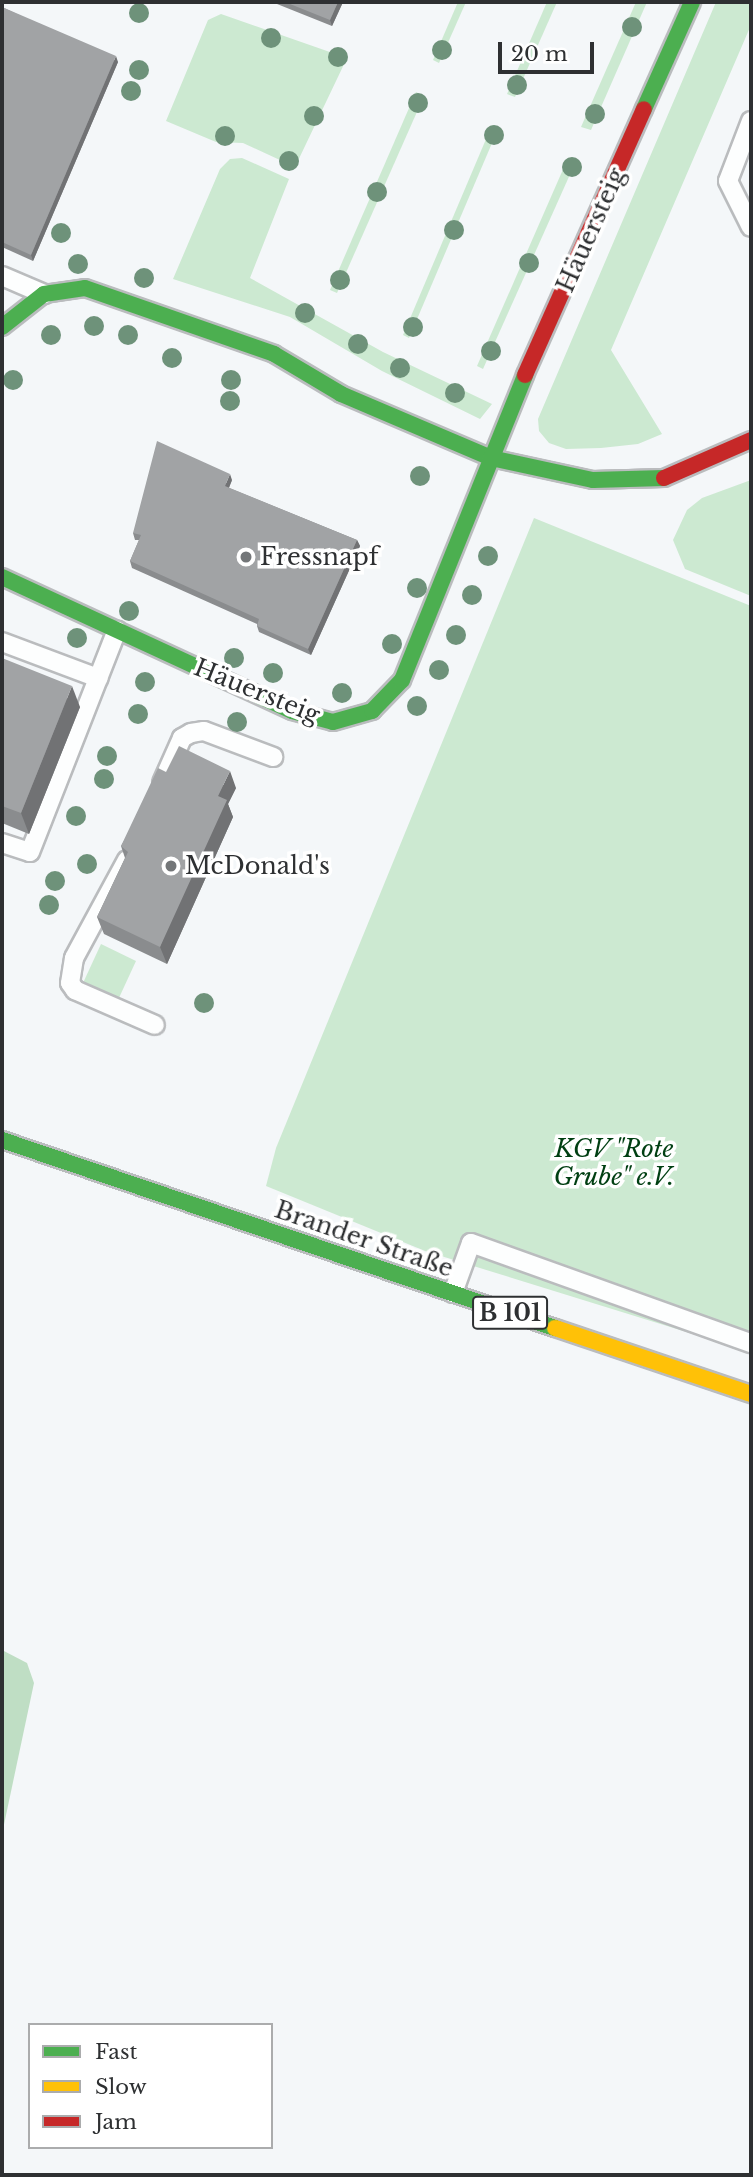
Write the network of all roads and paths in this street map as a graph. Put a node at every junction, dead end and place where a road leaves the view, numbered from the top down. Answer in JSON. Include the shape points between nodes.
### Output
{"nodes":[{"id":1,"x":692,"y":2,"type":"edge"},
{"id":2,"x":751,"y":121,"type":"edge"},
{"id":3,"x":751,"y":227,"type":"edge"},
{"id":4,"x":2,"y":276,"type":"edge"},
{"id":5,"x":44,"y":294,"type":"junction"},
{"id":6,"x":2,"y":327,"type":"edge"},
{"id":7,"x":751,"y":440,"type":"edge"},
{"id":8,"x":491,"y":458,"type":"junction"},
{"id":9,"x":2,"y":577,"type":"edge"},
{"id":10,"x":117,"y":630,"type":"junction"},
{"id":11,"x":2,"y":642,"type":"edge"},
{"id":12,"x":98,"y":678,"type":"junction"},
{"id":13,"x":273,"y":757,"type":"dead end"},
{"id":14,"x":38,"y":765,"type":"edge"},
{"id":15,"x":60,"y":774,"type":"junction"},
{"id":16,"x":155,"y":799,"type":"edge"},
{"id":17,"x":2,"y":843,"type":"edge"},
{"id":18,"x":132,"y":848,"type":"edge"},
{"id":19,"x":155,"y":1026,"type":"dead end"},
{"id":20,"x":2,"y":1140,"type":"edge"},
{"id":21,"x":453,"y":1293,"type":"junction"},
{"id":22,"x":751,"y":1343,"type":"edge"},
{"id":23,"x":751,"y":1394,"type":"edge"}],
"edges":[{"from":1,"to":8,"type":"street","name":"Häuersteig"},
{"from":2,"to":3,"type":"lane","via":[[728,181]]},
{"from":4,"to":5,"type":"lane"},
{"from":5,"to":6,"type":"street"},
{"from":5,"to":8,"type":"street","via":[[85,288],[135,303],[274,354],[341,394]]},
{"from":7,"to":8,"type":"street","via":[[664,478],[593,480]]},
{"from":8,"to":10,"type":"street","name":"Häuersteig","via":[[402,680],[372,710],[333,722],[292,711]]},
{"from":9,"to":10,"type":"street","name":"Häuersteig"},
{"from":10,"to":12,"type":"lane"},
{"from":11,"to":12,"type":"lane"},
{"from":12,"to":15,"type":"lane"},
{"from":13,"to":16,"type":"lane","via":[[204,731],[191,733],[183,738]]},
{"from":14,"to":15,"type":"lane"},
{"from":15,"to":17,"type":"lane","via":[[30,852]]},
{"from":18,"to":19,"type":"lane","via":[[74,958],[70,983],[75,990]]},
{"from":20,"to":21,"type":"street","name":"Brander Straße","number":"B 101"},
{"from":21,"to":22,"type":"lane","via":[[471,1243]]},
{"from":21,"to":23,"type":"street","name":"Brander Straße","number":"B 101"}]}
